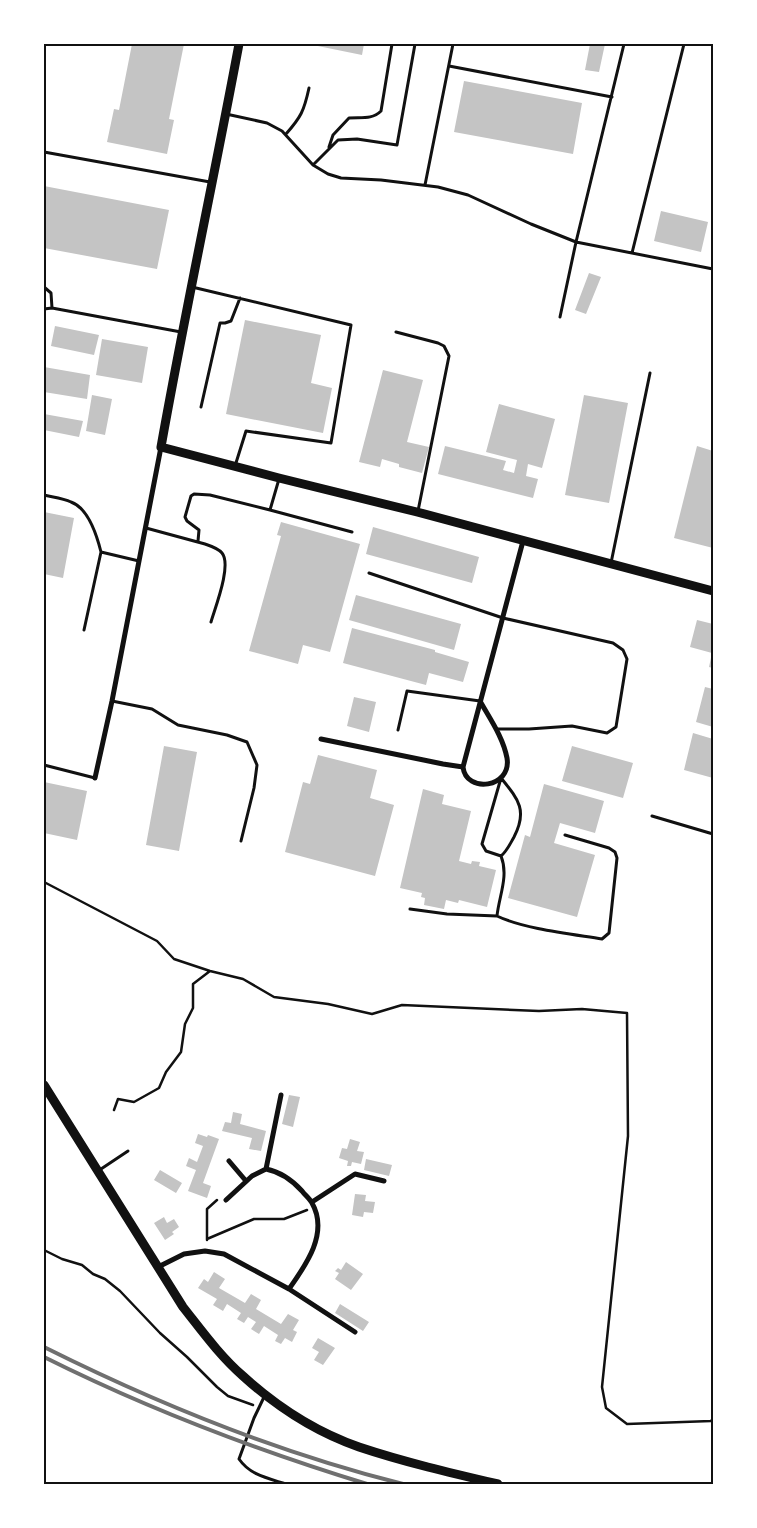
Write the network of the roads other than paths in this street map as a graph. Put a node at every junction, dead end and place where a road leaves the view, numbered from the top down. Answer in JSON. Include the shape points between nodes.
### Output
{"nodes":[{"id":1,"x":239,"y":44,"type":"edge"},
{"id":2,"x":392,"y":44,"type":"edge"},
{"id":3,"x":415,"y":44,"type":"edge"},
{"id":4,"x":453,"y":44,"type":"edge"},
{"id":5,"x":624,"y":44,"type":"edge"},
{"id":6,"x":684,"y":44,"type":"edge"},
{"id":7,"x":449,"y":66,"type":"junction"},
{"id":8,"x":309,"y":88,"type":"dead end"},
{"id":9,"x":612,"y":96,"type":"junction"},
{"id":10,"x":226,"y":114,"type":"junction"},
{"id":11,"x":286,"y":134,"type":"junction"},
{"id":12,"x":329,"y":148,"type":"junction"},
{"id":13,"x":44,"y":152,"type":"edge"},
{"id":14,"x":313,"y":165,"type":"junction"},
{"id":15,"x":213,"y":183,"type":"junction"},
{"id":16,"x":425,"y":185,"type":"junction"},
{"id":17,"x":576,"y":242,"type":"junction"},
{"id":18,"x":632,"y":253,"type":"junction"},
{"id":19,"x":713,"y":266,"type":"edge"},
{"id":20,"x":44,"y":287,"type":"edge"},
{"id":21,"x":191,"y":287,"type":"junction"},
{"id":22,"x":240,"y":298,"type":"junction"},
{"id":23,"x":52,"y":308,"type":"junction"},
{"id":24,"x":44,"y":309,"type":"edge"},
{"id":25,"x":560,"y":317,"type":"dead end"},
{"id":26,"x":181,"y":332,"type":"junction"},
{"id":27,"x":396,"y":332,"type":"dead end"},
{"id":28,"x":650,"y":373,"type":"dead end"},
{"id":29,"x":201,"y":407,"type":"dead end"},
{"id":30,"x":162,"y":447,"type":"junction"},
{"id":31,"x":235,"y":467,"type":"junction"},
{"id":32,"x":279,"y":478,"type":"junction"},
{"id":33,"x":44,"y":495,"type":"edge"},
{"id":34,"x":270,"y":510,"type":"junction"},
{"id":35,"x":417,"y":512,"type":"junction"},
{"id":36,"x":146,"y":528,"type":"junction"},
{"id":37,"x":352,"y":532,"type":"dead end"},
{"id":38,"x":198,"y":541,"type":"junction"},
{"id":39,"x":523,"y":541,"type":"junction"},
{"id":40,"x":101,"y":552,"type":"junction"},
{"id":41,"x":139,"y":561,"type":"junction"},
{"id":42,"x":611,"y":564,"type":"junction"},
{"id":43,"x":369,"y":573,"type":"dead end"},
{"id":44,"x":713,"y":591,"type":"edge"},
{"id":45,"x":503,"y":618,"type":"junction"},
{"id":46,"x":210,"y":622,"type":"dead end"},
{"id":47,"x":84,"y":630,"type":"dead end"},
{"id":48,"x":112,"y":701,"type":"junction"},
{"id":49,"x":480,"y":701,"type":"junction"},
{"id":50,"x":496,"y":729,"type":"junction"},
{"id":51,"x":398,"y":730,"type":"dead end"},
{"id":52,"x":321,"y":739,"type":"dead end"},
{"id":53,"x":44,"y":765,"type":"edge"},
{"id":54,"x":463,"y":767,"type":"junction"},
{"id":55,"x":96,"y":778,"type":"joint"},
{"id":56,"x":501,"y":778,"type":"junction"},
{"id":57,"x":652,"y":816,"type":"dead end"},
{"id":58,"x":713,"y":834,"type":"edge"},
{"id":59,"x":565,"y":835,"type":"dead end"},
{"id":60,"x":241,"y":841,"type":"dead end"},
{"id":61,"x":501,"y":856,"type":"junction"},
{"id":62,"x":410,"y":909,"type":"dead end"},
{"id":63,"x":497,"y":916,"type":"junction"},
{"id":64,"x":44,"y":1085,"type":"edge"},
{"id":65,"x":281,"y":1095,"type":"dead end"},
{"id":66,"x":128,"y":1151,"type":"dead end"},
{"id":67,"x":229,"y":1161,"type":"dead end"},
{"id":68,"x":266,"y":1169,"type":"junction"},
{"id":69,"x":98,"y":1171,"type":"junction"},
{"id":70,"x":384,"y":1180,"type":"dead end"},
{"id":71,"x":246,"y":1181,"type":"junction"},
{"id":72,"x":226,"y":1200,"type":"dead end"},
{"id":73,"x":313,"y":1205,"type":"junction"},
{"id":74,"x":158,"y":1267,"type":"junction"},
{"id":75,"x":289,"y":1289,"type":"junction"},
{"id":76,"x":356,"y":1332,"type":"dead end"},
{"id":77,"x":265,"y":1395,"type":"junction"},
{"id":78,"x":286,"y":1484,"type":"edge"},
{"id":79,"x":498,"y":1484,"type":"edge"}],
"edges":[{"from":1,"to":10,"type":"street"},
{"from":2,"to":12,"type":"lane","via":[[381,111],[376,116],[349,118],[333,135]]},
{"from":3,"to":12,"type":"lane","via":[[397,145],[347,138],[338,140]]},
{"from":4,"to":7,"type":"lane"},
{"from":5,"to":9,"type":"lane"},
{"from":6,"to":18,"type":"lane"},
{"from":7,"to":9,"type":"lane"},
{"from":7,"to":16,"type":"lane"},
{"from":8,"to":11,"type":"lane","via":[[300,118]]},
{"from":9,"to":17,"type":"lane"},
{"from":10,"to":11,"type":"lane","via":[[267,123]]},
{"from":10,"to":15,"type":"street"},
{"from":11,"to":14,"type":"lane"},
{"from":12,"to":14,"type":"lane"},
{"from":13,"to":15,"type":"lane"},
{"from":14,"to":16,"type":"lane","via":[[342,178]]},
{"from":15,"to":21,"type":"street"},
{"from":16,"to":17,"type":"lane","via":[[468,195]]},
{"from":17,"to":18,"type":"lane"},
{"from":17,"to":25,"type":"lane"},
{"from":18,"to":19,"type":"lane","via":[[713,269]]},
{"from":20,"to":23,"type":"lane","via":[[51,293]]},
{"from":21,"to":22,"type":"lane"},
{"from":21,"to":26,"type":"street"},
{"from":22,"to":29,"type":"lane","via":[[231,321],[220,323]]},
{"from":22,"to":31,"type":"lane","via":[[351,325],[331,443],[246,431]]},
{"from":23,"to":24,"type":"lane"},
{"from":23,"to":26,"type":"lane"},
{"from":26,"to":30,"type":"street"},
{"from":27,"to":35,"type":"lane","via":[[438,343],[444,346],[449,356]]},
{"from":28,"to":42,"type":"lane"},
{"from":30,"to":31,"type":"street"},
{"from":30,"to":36,"type":"street"},
{"from":31,"to":32,"type":"street"},
{"from":32,"to":34,"type":"lane"},
{"from":32,"to":35,"type":"street"},
{"from":33,"to":40,"type":"lane","via":[[73,502],[87,516]]},
{"from":34,"to":37,"type":"lane"},
{"from":34,"to":38,"type":"lane","via":[[194,494],[190,496],[185,517],[199,530]]},
{"from":35,"to":39,"type":"street"},
{"from":36,"to":38,"type":"lane"},
{"from":36,"to":41,"type":"street"},
{"from":38,"to":46,"type":"lane","via":[[213,546],[225,558],[224,578]]},
{"from":39,"to":42,"type":"street"},
{"from":39,"to":45,"type":"street"},
{"from":40,"to":41,"type":"lane"},
{"from":40,"to":47,"type":"lane"},
{"from":41,"to":48,"type":"street"},
{"from":42,"to":44,"type":"street"},
{"from":43,"to":45,"type":"lane"},
{"from":45,"to":49,"type":"street"},
{"from":45,"to":50,"type":"lane","via":[[613,643],[623,650],[627,658],[616,727],[612,731],[606,733],[572,726]]},
{"from":48,"to":55,"type":"street"},
{"from":48,"to":60,"type":"lane","via":[[152,709],[178,725],[247,742],[257,765]]},
{"from":49,"to":50,"type":"street"},
{"from":49,"to":51,"type":"lane","via":[[407,691]]},
{"from":49,"to":54,"type":"street"},
{"from":50,"to":56,"type":"street","via":[[507,763]]},
{"from":52,"to":54,"type":"street"},
{"from":53,"to":55,"type":"lane"},
{"from":54,"to":56,"type":"street","via":[[467,778],[480,784],[494,783]]},
{"from":56,"to":61,"type":"lane","via":[[518,800],[521,811],[517,830]]},
{"from":56,"to":61,"type":"lane","via":[[482,844],[486,851]]},
{"from":57,"to":58,"type":"lane"},
{"from":59,"to":63,"type":"lane","via":[[609,848],[617,858],[609,933],[602,939],[529,926]]},
{"from":61,"to":63,"type":"lane","via":[[505,866]]},
{"from":62,"to":63,"type":"lane"},
{"from":64,"to":69,"type":"street"},
{"from":65,"to":68,"type":"street"},
{"from":66,"to":69,"type":"lane"},
{"from":67,"to":71,"type":"street"},
{"from":68,"to":71,"type":"street"},
{"from":68,"to":73,"type":"street","via":[[279,1172],[293,1182]]},
{"from":69,"to":74,"type":"street"},
{"from":70,"to":73,"type":"street","via":[[355,1174]]},
{"from":71,"to":72,"type":"street"},
{"from":73,"to":75,"type":"street","via":[[317,1236],[305,1266]]},
{"from":74,"to":75,"type":"street","via":[[184,1254],[205,1251],[224,1254]]},
{"from":74,"to":77,"type":"street","via":[[210,1342]]},
{"from":75,"to":76,"type":"street"},
{"from":77,"to":78,"type":"lane","via":[[239,1458],[255,1474]]},
{"from":77,"to":79,"type":"street","via":[[308,1423],[358,1447]]}]}
